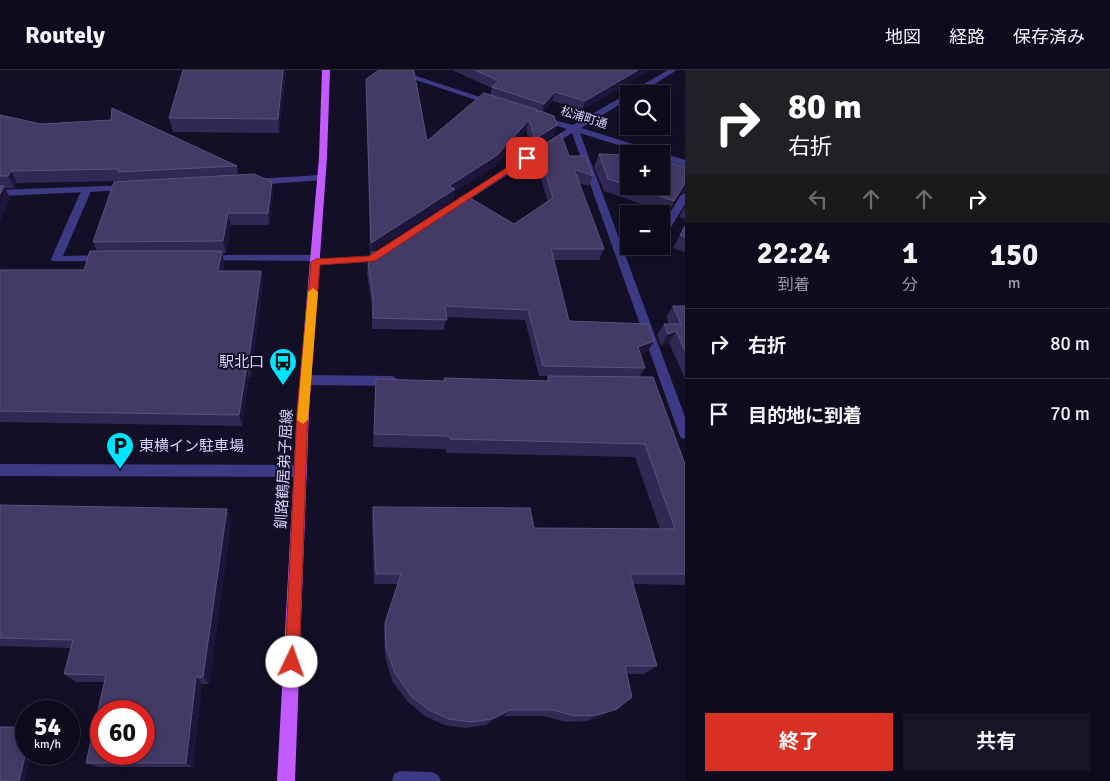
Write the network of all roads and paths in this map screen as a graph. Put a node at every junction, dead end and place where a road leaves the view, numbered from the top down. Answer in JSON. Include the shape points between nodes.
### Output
{"nodes":[{"id":1,"x":326,"y":70,"type":"edge"},
{"id":2,"x":390,"y":70,"type":"edge"},
{"id":3,"x":673,"y":70,"type":"edge"},
{"id":4,"x":648,"y":85,"type":"edge"},
{"id":5,"x":620,"y":101,"type":"edge"},
{"id":6,"x":500,"y":105,"type":"edge"},
{"id":7,"x":537,"y":116,"type":"edge"},
{"id":8,"x":574,"y":128,"type":"junction"},
{"id":9,"x":628,"y":145,"type":"edge"},
{"id":10,"x":670,"y":158,"type":"edge"},
{"id":11,"x":685,"y":163,"type":"edge"},
{"id":12,"x":321,"y":178,"type":"junction"},
{"id":13,"x":242,"y":182,"type":"edge"},
{"id":14,"x":135,"y":188,"type":"edge"},
{"id":15,"x":86,"y":191,"type":"junction"},
{"id":16,"x":0,"y":193,"type":"edge"},
{"id":17,"x":685,"y":196,"type":"edge"},
{"id":18,"x":444,"y":212,"type":"edge"},
{"id":19,"x":670,"y":222,"type":"edge"},
{"id":20,"x":396,"y":243,"type":"edge"},
{"id":21,"x":114,"y":258,"type":"edge"},
{"id":22,"x":190,"y":258,"type":"edge"},
{"id":23,"x":316,"y":260,"type":"junction"},
{"id":24,"x":306,"y":380,"type":"junction"},
{"id":25,"x":403,"y":382,"type":"edge"},
{"id":26,"x":685,"y":434,"type":"edge"},
{"id":27,"x":0,"y":470,"type":"edge"},
{"id":28,"x":300,"y":471,"type":"junction"},
{"id":29,"x":400,"y":780,"type":"dead end"},
{"id":30,"x":286,"y":781,"type":"edge"},
{"id":31,"x":432,"y":781,"type":"edge"}],
"edges":[{"from":1,"to":12,"type":"main road","name":"釧路鶴居弟子屈線"},
{"from":2,"to":6,"type":"street"},
{"from":3,"to":4,"type":"street"},
{"from":5,"to":8,"type":"street"},
{"from":7,"to":8,"type":"street","name":"松浦町通"},
{"from":8,"to":9,"type":"street","name":"松浦町通"},
{"from":8,"to":18,"type":"street"},
{"from":8,"to":26,"type":"street","via":[[662,385]]},
{"from":10,"to":11,"type":"street"},
{"from":12,"to":13,"type":"street"},
{"from":12,"to":23,"type":"main road","name":"釧路鶴居弟子屈線"},
{"from":14,"to":15,"type":"street"},
{"from":15,"to":16,"type":"street"},
{"from":15,"to":21,"type":"street","via":[[56,259]]},
{"from":17,"to":19,"type":"street"},
{"from":20,"to":23,"type":"street","via":[[372,259]]},
{"from":22,"to":23,"type":"street"},
{"from":23,"to":24,"type":"main road","name":"釧路鶴居弟子屈線"},
{"from":24,"to":25,"type":"street"},
{"from":24,"to":28,"type":"main road","name":"釧路鶴居弟子屈線"},
{"from":27,"to":28,"type":"street"},
{"from":28,"to":30,"type":"main road","name":"釧路鶴居弟子屈線"},
{"from":29,"to":31,"type":"street"}]}
